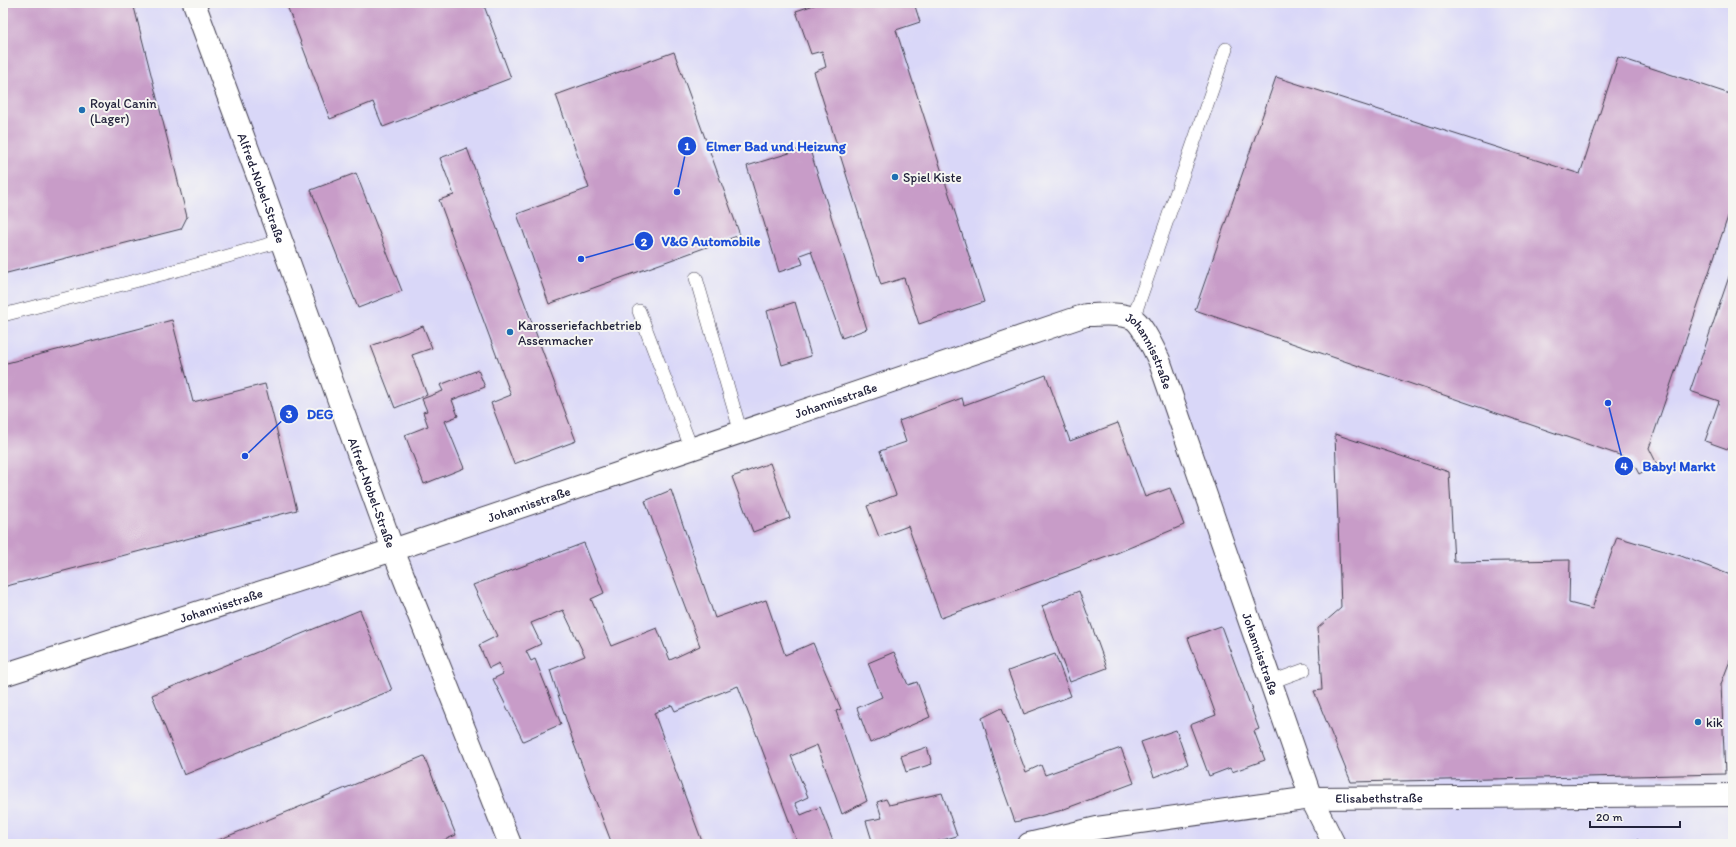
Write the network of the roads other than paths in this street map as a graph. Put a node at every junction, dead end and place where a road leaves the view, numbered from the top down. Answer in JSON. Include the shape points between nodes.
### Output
{"nodes":[{"id":1,"x":194,"y":3,"type":"edge"},
{"id":2,"x":1226,"y":49,"type":"dead end"},
{"id":3,"x":281,"y":241,"type":"junction"},
{"id":4,"x":696,"y":278,"type":"dead end"},
{"id":5,"x":639,"y":311,"type":"dead end"},
{"id":6,"x":3,"y":315,"type":"edge"},
{"id":7,"x":1133,"y":319,"type":"junction"},
{"id":8,"x":741,"y":433,"type":"junction"},
{"id":9,"x":692,"y":450,"type":"junction"},
{"id":10,"x":393,"y":550,"type":"junction"},
{"id":11,"x":1304,"y":670,"type":"dead end"},
{"id":12,"x":3,"y":675,"type":"edge"},
{"id":13,"x":1271,"y":682,"type":"junction"},
{"id":14,"x":1733,"y":795,"type":"edge"},
{"id":15,"x":1311,"y":798,"type":"junction"},
{"id":16,"x":510,"y":844,"type":"edge"},
{"id":17,"x":1029,"y":844,"type":"edge"},
{"id":18,"x":1334,"y":844,"type":"edge"}],
"edges":[{"from":1,"to":3,"type":"street","name":"Alfred-Nobel-Straße"},
{"from":2,"to":7,"type":"lane"},
{"from":3,"to":6,"type":"lane"},
{"from":3,"to":10,"type":"street","name":"Alfred-Nobel-Straße"},
{"from":4,"to":8,"type":"lane"},
{"from":5,"to":9,"type":"lane"},
{"from":7,"to":8,"type":"street","name":"Johannisstraße","via":[[1116,314],[1086,315]]},
{"from":7,"to":13,"type":"street","name":"Johannisstraße","via":[[1147,336],[1159,360]]},
{"from":8,"to":9,"type":"street","name":"Johannisstraße"},
{"from":9,"to":10,"type":"street","name":"Johannisstraße"},
{"from":10,"to":12,"type":"street","name":"Johannisstraße"},
{"from":10,"to":16,"type":"street","name":"Alfred-Nobel-Straße"},
{"from":11,"to":13,"type":"lane"},
{"from":13,"to":15,"type":"street","name":"Johannisstraße"},
{"from":14,"to":15,"type":"street","name":"Elisabethstraße"},
{"from":15,"to":17,"type":"street","name":"Elisabethstraße","via":[[1097,828]]},
{"from":15,"to":18,"type":"street","name":"Johannisstraße"}]}
